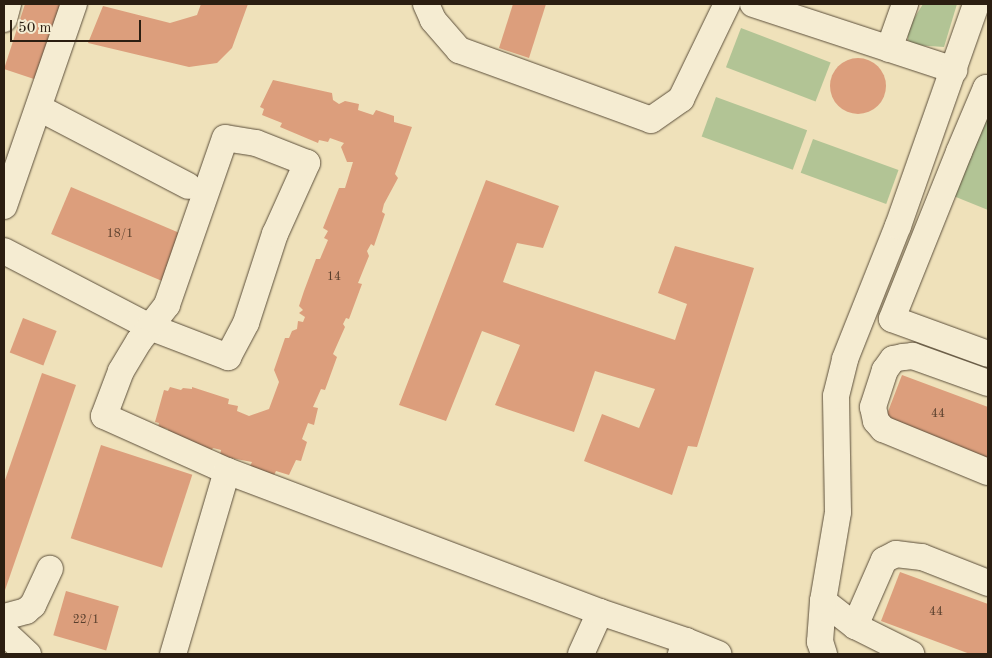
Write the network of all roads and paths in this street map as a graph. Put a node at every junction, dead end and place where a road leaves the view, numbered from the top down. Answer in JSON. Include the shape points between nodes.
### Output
{"nodes":[{"id":1,"x":8,"y":4,"type":"edge"},
{"id":2,"x":74,"y":4,"type":"edge"},
{"id":3,"x":426,"y":4,"type":"edge"},
{"id":4,"x":727,"y":4,"type":"edge"},
{"id":5,"x":753,"y":4,"type":"edge"},
{"id":6,"x":904,"y":4,"type":"edge"},
{"id":7,"x":976,"y":4,"type":"edge"},
{"id":8,"x":4,"y":19,"type":"edge"},
{"id":9,"x":889,"y":49,"type":"junction"},
{"id":10,"x":954,"y":70,"type":"junction"},
{"id":11,"x":988,"y":90,"type":"edge"},
{"id":12,"x":38,"y":108,"type":"junction"},
{"id":13,"x":929,"y":140,"type":"junction"},
{"id":14,"x":959,"y":152,"type":"junction"},
{"id":15,"x":11,"y":164,"type":"edge"},
{"id":16,"x":188,"y":186,"type":"dead end"},
{"id":17,"x":4,"y":206,"type":"edge"},
{"id":18,"x":4,"y":250,"type":"edge"},
{"id":19,"x":150,"y":327,"type":"junction"},
{"id":20,"x":986,"y":346,"type":"edge"},
{"id":21,"x":988,"y":383,"type":"edge"},
{"id":22,"x":227,"y":471,"type":"junction"},
{"id":23,"x":988,"y":472,"type":"edge"},
{"id":24,"x":50,"y":569,"type":"dead end"},
{"id":25,"x":988,"y":583,"type":"edge"},
{"id":26,"x":823,"y":601,"type":"junction"},
{"id":27,"x":600,"y":612,"type":"junction"},
{"id":28,"x":4,"y":617,"type":"edge"},
{"id":29,"x":855,"y":626,"type":"junction"},
{"id":30,"x":4,"y":632,"type":"edge"},
{"id":31,"x":684,"y":648,"type":"edge"},
{"id":32,"x":28,"y":654,"type":"edge"},
{"id":33,"x":173,"y":654,"type":"edge"},
{"id":34,"x":580,"y":654,"type":"edge"},
{"id":35,"x":718,"y":654,"type":"edge"},
{"id":36,"x":824,"y":654,"type":"edge"},
{"id":37,"x":911,"y":654,"type":"edge"}],
"edges":[{"from":1,"to":8,"type":"street"},
{"from":2,"to":12,"type":"street"},
{"from":3,"to":4,"type":"street","via":[[433,20],[459,50],[650,120],[681,99]]},
{"from":5,"to":9,"type":"street"},
{"from":6,"to":9,"type":"street"},
{"from":7,"to":10,"type":"street"},
{"from":9,"to":10,"type":"street"},
{"from":10,"to":13,"type":"street"},
{"from":11,"to":14,"type":"street","via":[[986,88]]},
{"from":12,"to":15,"type":"street"},
{"from":12,"to":16,"type":"street"},
{"from":13,"to":14,"type":"street"},
{"from":13,"to":26,"type":"street","via":[[845,359],[836,396],[838,512]]},
{"from":14,"to":20,"type":"street","via":[[892,318]]},
{"from":15,"to":17,"type":"street"},
{"from":18,"to":19,"type":"street"},
{"from":19,"to":19,"type":"street","via":[[228,357],[246,323],[276,234],[307,163],[256,143],[225,138],[167,305]]},
{"from":19,"to":22,"type":"street","via":[[121,371],[104,416]]},
{"from":21,"to":23,"type":"street","via":[[914,356],[893,359],[885,370],[873,407],[876,421],[883,428]]},
{"from":22,"to":27,"type":"street"},
{"from":22,"to":33,"type":"street"},
{"from":24,"to":28,"type":"street","via":[[33,605],[26,611]]},
{"from":25,"to":29,"type":"street","via":[[922,557],[896,554],[884,560]]},
{"from":26,"to":29,"type":"street"},
{"from":26,"to":36,"type":"street","via":[[820,642]]},
{"from":27,"to":31,"type":"street"},
{"from":27,"to":34,"type":"street"},
{"from":29,"to":37,"type":"street"},
{"from":30,"to":32,"type":"street"},
{"from":31,"to":35,"type":"street"}]}
